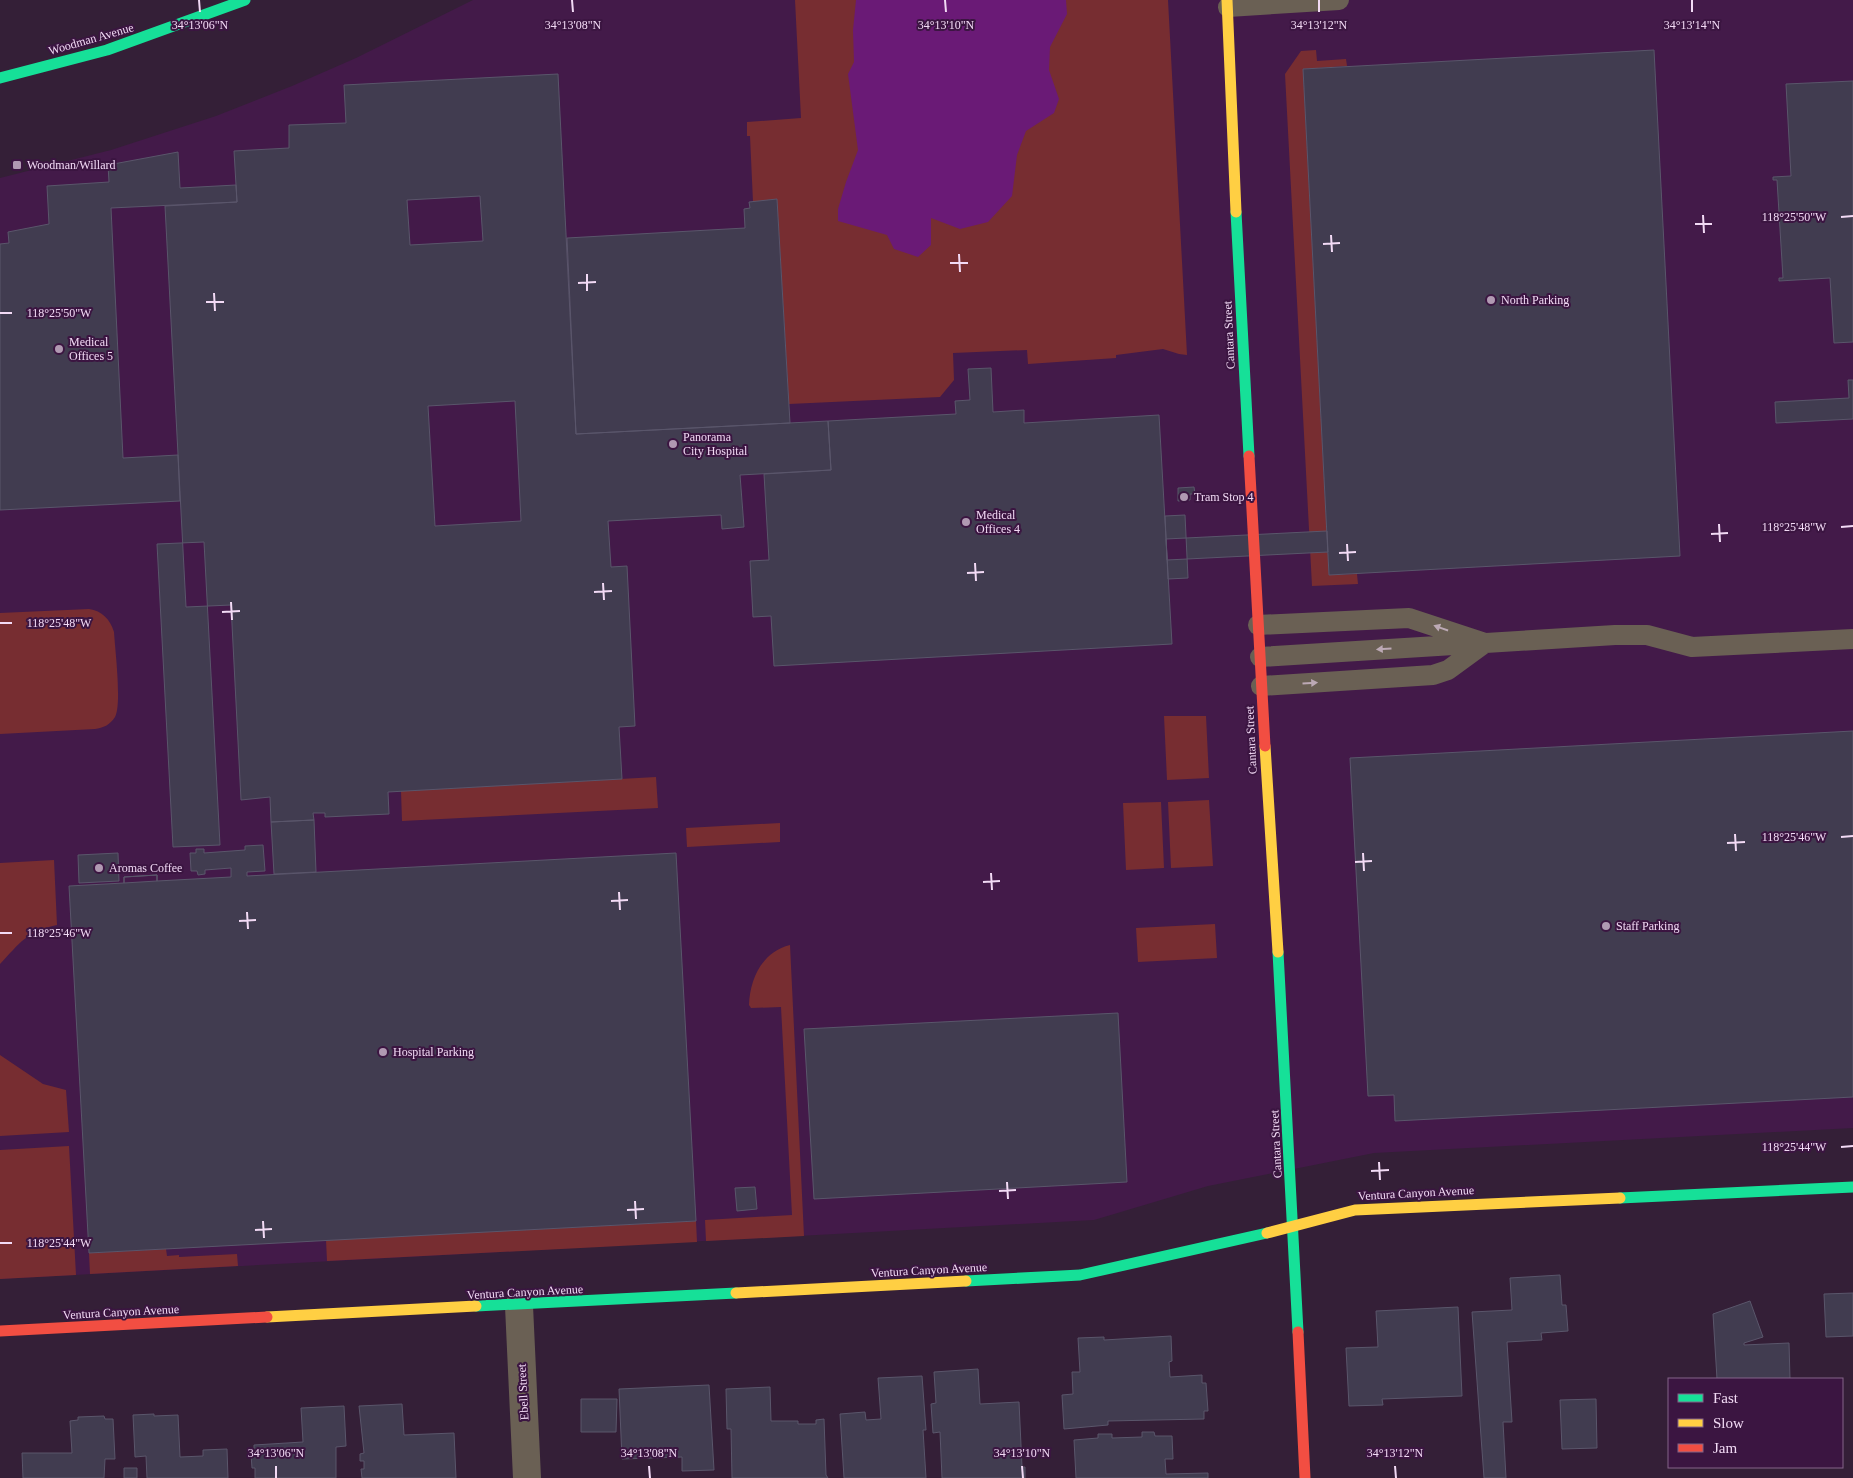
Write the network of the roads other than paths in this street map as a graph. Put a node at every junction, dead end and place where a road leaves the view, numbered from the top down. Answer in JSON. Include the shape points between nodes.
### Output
{"nodes":[{"id":1,"x":245,"y":0,"type":"edge"},
{"id":2,"x":1339,"y":0,"type":"edge"},
{"id":3,"x":1227,"y":4,"type":"edge"},
{"id":4,"x":0,"y":78,"type":"edge"},
{"id":5,"x":1258,"y":625,"type":"junction"},
{"id":6,"x":1853,"y":639,"type":"edge"},
{"id":7,"x":1485,"y":643,"type":"junction"},
{"id":8,"x":1260,"y":657,"type":"junction"},
{"id":9,"x":1261,"y":686,"type":"junction"},
{"id":10,"x":1853,"y":1187,"type":"edge"},
{"id":11,"x":1294,"y":1227,"type":"junction"},
{"id":12,"x":519,"y":1306,"type":"junction"},
{"id":13,"x":0,"y":1332,"type":"edge"},
{"id":14,"x":527,"y":1478,"type":"edge"},
{"id":15,"x":1305,"y":1478,"type":"edge"}],
"edges":[{"from":1,"to":4,"type":"street","name":"Woodman Avenue","via":[[107,50]]},
{"from":2,"to":3,"type":"lane"},
{"from":3,"to":5,"type":"street","name":"Cantara Street"},
{"from":7,"to":5,"type":"lane","one_way":true,"via":[[1409,618]]},
{"from":5,"to":8,"type":"street","name":"Cantara Street"},
{"from":6,"to":7,"type":"lane","via":[[1692,647],[1655,637],[1631,635]]},
{"from":7,"to":8,"type":"lane","one_way":true},
{"from":9,"to":7,"type":"lane","one_way":true,"via":[[1433,675],[1448,670]]},
{"from":8,"to":9,"type":"street","name":"Cantara Street"},
{"from":9,"to":11,"type":"street","name":"Cantara Street"},
{"from":10,"to":11,"type":"street","name":"Ventura Canyon Avenue","via":[[1355,1210]]},
{"from":11,"to":12,"type":"street","name":"Ventura Canyon Avenue","via":[[1080,1275]]},
{"from":11,"to":15,"type":"street","name":"Cantara Street"},
{"from":12,"to":13,"type":"street","name":"Ventura Canyon Avenue"},
{"from":12,"to":14,"type":"street","name":"Ebell Street"}]}
